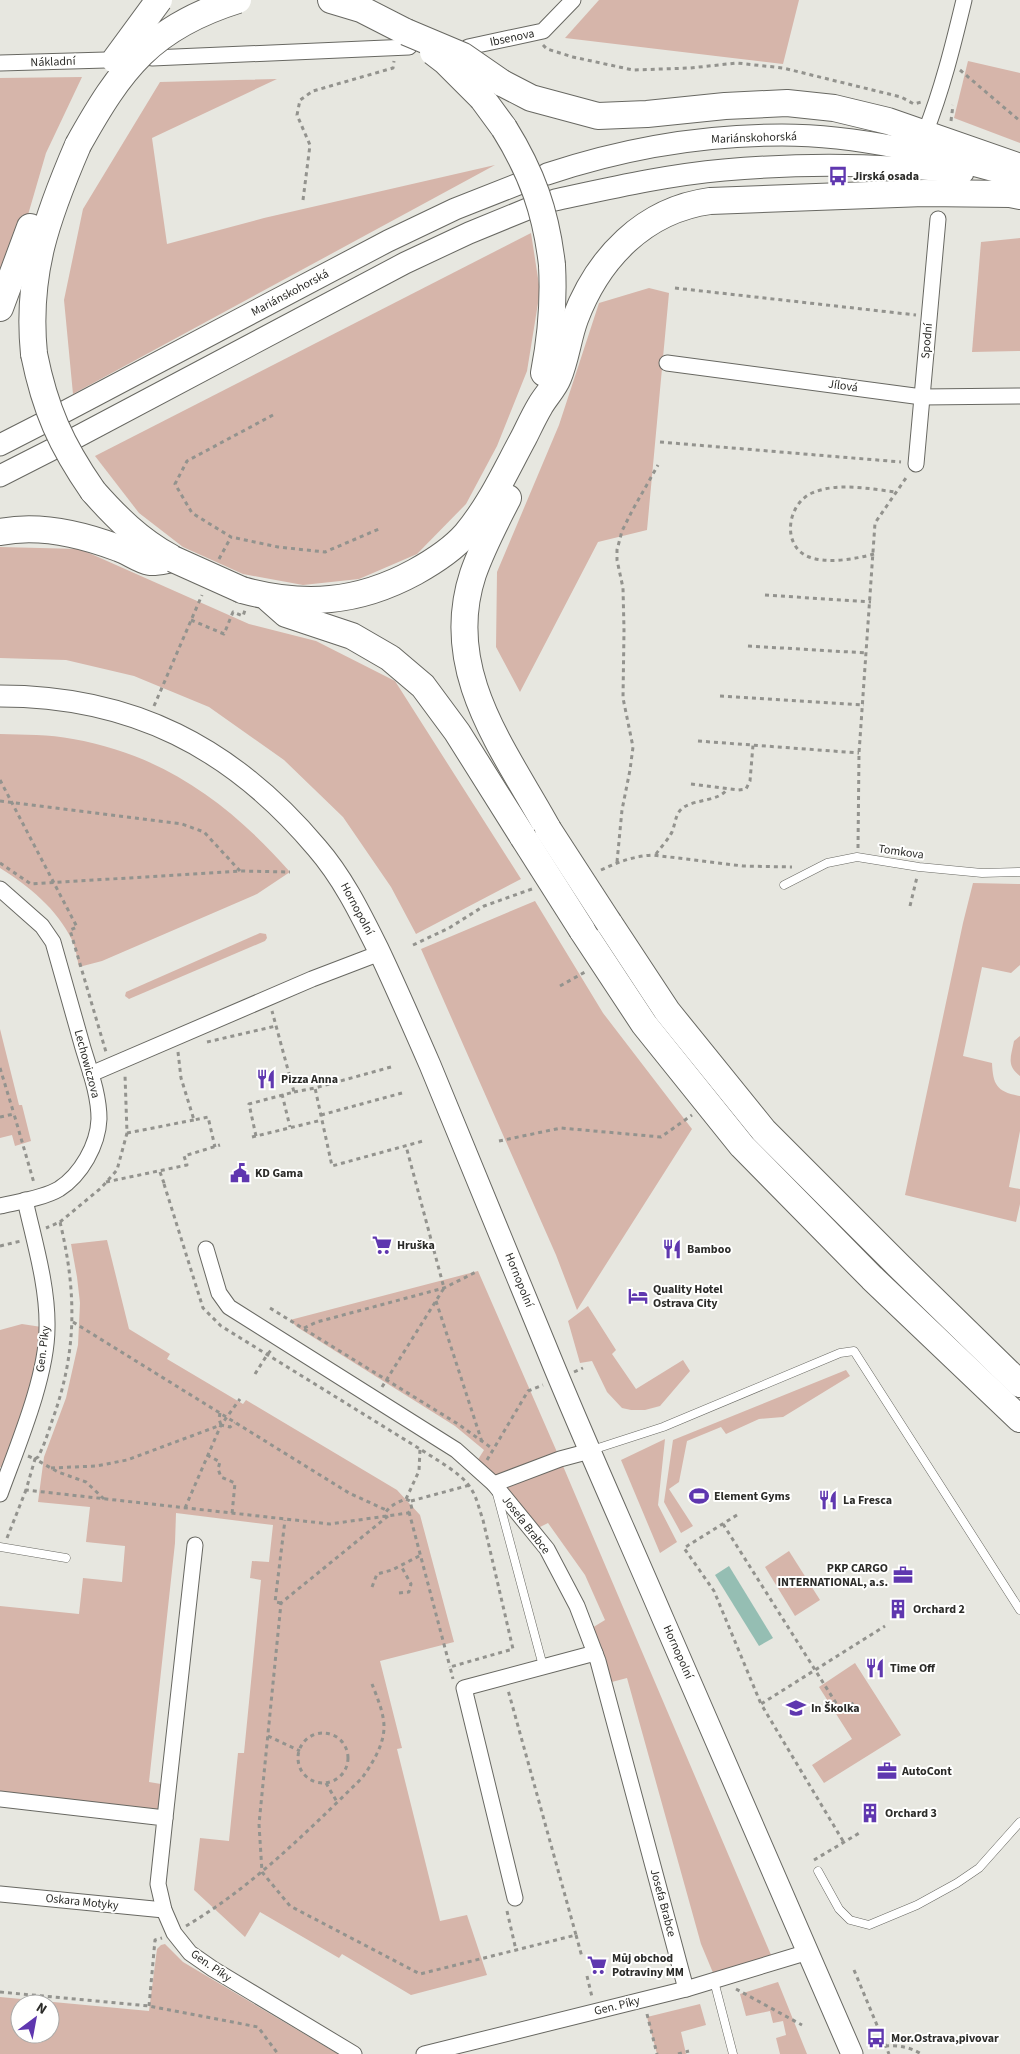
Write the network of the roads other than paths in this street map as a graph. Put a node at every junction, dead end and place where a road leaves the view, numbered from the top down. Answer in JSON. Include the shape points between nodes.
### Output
{"nodes":[{"id":1,"x":160,"y":0,"type":"edge"},
{"id":2,"x":238,"y":0,"type":"edge"},
{"id":3,"x":332,"y":0,"type":"edge"},
{"id":4,"x":373,"y":0,"type":"edge"},
{"id":5,"x":573,"y":0,"type":"edge"},
{"id":6,"x":964,"y":0,"type":"edge"},
{"id":7,"x":403,"y":42,"type":"junction"},
{"id":8,"x":468,"y":47,"type":"dead end"},
{"id":9,"x":152,"y":58,"type":"dead end"},
{"id":10,"x":106,"y":60,"type":"dead end"},
{"id":11,"x":0,"y":63,"type":"edge"},
{"id":12,"x":925,"y":133,"type":"junction"},
{"id":13,"x":78,"y":145,"type":"junction"},
{"id":14,"x":1020,"y":167,"type":"edge"},
{"id":15,"x":547,"y":174,"type":"dead end"},
{"id":16,"x":1020,"y":179,"type":"edge"},
{"id":17,"x":522,"y":183,"type":"dead end"},
{"id":18,"x":1020,"y":184,"type":"edge"},
{"id":19,"x":1020,"y":196,"type":"edge"},
{"id":20,"x":555,"y":200,"type":"dead end"},
{"id":21,"x":530,"y":208,"type":"dead end"},
{"id":22,"x":938,"y":219,"type":"dead end"},
{"id":23,"x":0,"y":308,"type":"edge"},
{"id":24,"x":667,"y":363,"type":"dead end"},
{"id":25,"x":1020,"y":396,"type":"edge"},
{"id":26,"x":922,"y":397,"type":"junction"},
{"id":27,"x":540,"y":406,"type":"junction"},
{"id":28,"x":64,"y":412,"type":"dead end"},
{"id":29,"x":44,"y":423,"type":"dead end"},
{"id":30,"x":75,"y":438,"type":"dead end"},
{"id":31,"x":0,"y":445,"type":"edge"},
{"id":32,"x":55,"y":448,"type":"dead end"},
{"id":33,"x":916,"y":464,"type":"road end"},
{"id":34,"x":0,"y":476,"type":"edge"},
{"id":35,"x":0,"y":532,"type":"edge"},
{"id":36,"x":160,"y":557,"type":"junction"},
{"id":37,"x":255,"y":594,"type":"junction"},
{"id":38,"x":0,"y":696,"type":"edge"},
{"id":39,"x":1020,"y":872,"type":"edge"},
{"id":40,"x":784,"y":885,"type":"dead end"},
{"id":41,"x":0,"y":889,"type":"edge"},
{"id":42,"x":380,"y":953,"type":"junction"},
{"id":43,"x":91,"y":1074,"type":"junction"},
{"id":44,"x":32,"y":1198,"type":"junction"},
{"id":45,"x":0,"y":1206,"type":"edge"},
{"id":46,"x":206,"y":1249,"type":"dead end"},
{"id":47,"x":1020,"y":1384,"type":"edge"},
{"id":48,"x":1020,"y":1419,"type":"edge"},
{"id":49,"x":590,"y":1450,"type":"junction"},
{"id":50,"x":494,"y":1484,"type":"junction"},
{"id":51,"x":0,"y":1494,"type":"edge"},
{"id":52,"x":195,"y":1545,"type":"dead end"},
{"id":53,"x":2,"y":1548,"type":"edge"},
{"id":54,"x":66,"y":1558,"type":"dead end"},
{"id":55,"x":1020,"y":1610,"type":"edge"},
{"id":56,"x":595,"y":1652,"type":"junction"},
{"id":57,"x":543,"y":1666,"type":"junction"},
{"id":58,"x":0,"y":1799,"type":"edge"},
{"id":59,"x":165,"y":1818,"type":"junction"},
{"id":60,"x":1020,"y":1822,"type":"edge"},
{"id":61,"x":818,"y":1871,"type":"dead end"},
{"id":62,"x":0,"y":1894,"type":"edge"},
{"id":63,"x":515,"y":1898,"type":"dead end"},
{"id":64,"x":164,"y":1910,"type":"junction"},
{"id":65,"x":808,"y":1952,"type":"junction"},
{"id":66,"x":714,"y":1981,"type":"junction"},
{"id":67,"x":686,"y":1989,"type":"junction"},
{"id":68,"x":354,"y":2054,"type":"edge"},
{"id":69,"x":424,"y":2054,"type":"edge"},
{"id":70,"x":733,"y":2054,"type":"edge"},
{"id":71,"x":852,"y":2054,"type":"edge"}],
"edges":[{"from":1,"to":13,"type":"highway","bridge":true,"via":[[105,73]]},
{"from":2,"to":13,"type":"highway","bridge":true,"via":[[193,16],[149,46],[116,83]]},
{"from":3,"to":7,"type":"highway","via":[[362,8]]},
{"from":4,"to":7,"type":"highway"},
{"from":5,"to":8,"type":"street","name":"Ibsenova","via":[[543,32]]},
{"from":6,"to":12,"type":"street","via":[[948,67]]},
{"from":7,"to":9,"type":"street"},
{"from":7,"to":12,"type":"highway","bridge":true,"via":[[463,56],[531,98],[598,116],[787,103],[834,108]]},
{"from":7,"to":27,"type":"highway","bridge":true,"via":[[446,62],[482,98],[523,160],[538,193],[547,226],[552,265],[553,312]]},
{"from":10,"to":11,"type":"street","name":"Nákladní"},
{"from":12,"to":14,"type":"highway"},
{"from":13,"to":23,"type":"highway","via":[[36,208]]},
{"from":13,"to":36,"type":"highway","bridge":true,"via":[[40,246],[32,298],[34,354],[42,392],[68,454],[118,520]]},
{"from":15,"to":16,"type":"main road","name":"Mariánskohorská","via":[[646,147],[782,135],[839,139],[938,155]]},
{"from":17,"to":28,"type":"main road","name":"Mariánskohorská","via":[[454,209],[388,241]]},
{"from":18,"to":20,"type":"main road","via":[[922,169],[780,166],[651,180]]},
{"from":19,"to":27,"type":"highway","via":[[937,193],[710,201],[670,211],[630,237],[603,266],[575,319],[558,379]]},
{"from":21,"to":30,"type":"main road","via":[[469,232],[405,263]]},
{"from":22,"to":26,"type":"street","name":"Spodní"},
{"from":24,"to":26,"type":"street","name":"Jílová"},
{"from":25,"to":26,"type":"street","name":"Jílová"},
{"from":26,"to":33,"type":"street","name":"Spodní"},
{"from":27,"to":37,"type":"highway","via":[[494,494],[464,535],[446,552],[402,579],[351,597],[305,600]]},
{"from":27,"to":47,"type":"highway","bridge":true,"via":[[529,460],[480,556],[465,618],[469,670],[478,702],[492,731],[548,829],[667,1011],[764,1131]]},
{"from":29,"to":31,"type":"main road"},
{"from":32,"to":34,"type":"main road"},
{"from":35,"to":36,"type":"highway","via":[[48,530]]},
{"from":36,"to":37,"type":"highway","bridge":true},
{"from":37,"to":48,"type":"highway","bridge":true,"via":[[286,614],[352,636],[390,658],[424,686],[457,732],[644,1024],[742,1146],[872,1278]]},
{"from":38,"to":42,"type":"main road","name":"Hornopolní","via":[[77,702],[124,712],[147,720],[214,755],[280,807],[314,844],[354,900]]},
{"from":39,"to":40,"type":"lane","name":"Tomkova","via":[[982,873],[857,857],[827,863]]},
{"from":41,"to":43,"type":"street","name":"Lechowiczova","via":[[42,926],[53,942]]},
{"from":42,"to":43,"type":"street"},
{"from":42,"to":49,"type":"main road","name":"Hornopolní","via":[[419,1038]]},
{"from":43,"to":44,"type":"street","name":"Lechowiczova","via":[[99,1121],[88,1156],[67,1183]]},
{"from":44,"to":45,"type":"street","name":"Lechowiczova"},
{"from":44,"to":51,"type":"street","name":"Gen. Píky","via":[[33,1238],[48,1328],[42,1370]]},
{"from":46,"to":50,"type":"street","name":"Josefa Brabce","via":[[219,1293],[229,1306],[456,1450]]},
{"from":49,"to":50,"type":"street"},
{"from":49,"to":55,"type":"lane","via":[[663,1427],[840,1353],[854,1351]]},
{"from":49,"to":65,"type":"main road","name":"Hornopolní"},
{"from":50,"to":56,"type":"street","name":"Josefa Brabce","via":[[547,1549],[577,1606]]},
{"from":50,"to":57,"type":"lane"},
{"from":52,"to":59,"type":"street","name":"Gen. Píky"},
{"from":53,"to":54,"type":"lane"},
{"from":56,"to":57,"type":"street"},
{"from":56,"to":67,"type":"street","name":"Josefa Brabce"},
{"from":57,"to":63,"type":"street","via":[[464,1688]]},
{"from":58,"to":59,"type":"street"},
{"from":59,"to":64,"type":"street","name":"Gen. Píky","via":[[158,1884]]},
{"from":60,"to":61,"type":"lane","via":[[979,1868],[917,1904],[869,1925],[850,1920],[839,1909]]},
{"from":62,"to":64,"type":"street","name":"Oskara Motyky"},
{"from":64,"to":68,"type":"street","name":"Gen. Píky","via":[[174,1933],[190,1953]]},
{"from":65,"to":66,"type":"street","name":"Gen. Píky"},
{"from":65,"to":71,"type":"main road","name":"Hornopolní"},
{"from":66,"to":67,"type":"street","name":"Gen. Píky"},
{"from":66,"to":70,"type":"lane"},
{"from":67,"to":69,"type":"street","name":"Gen. Píky"}]}
